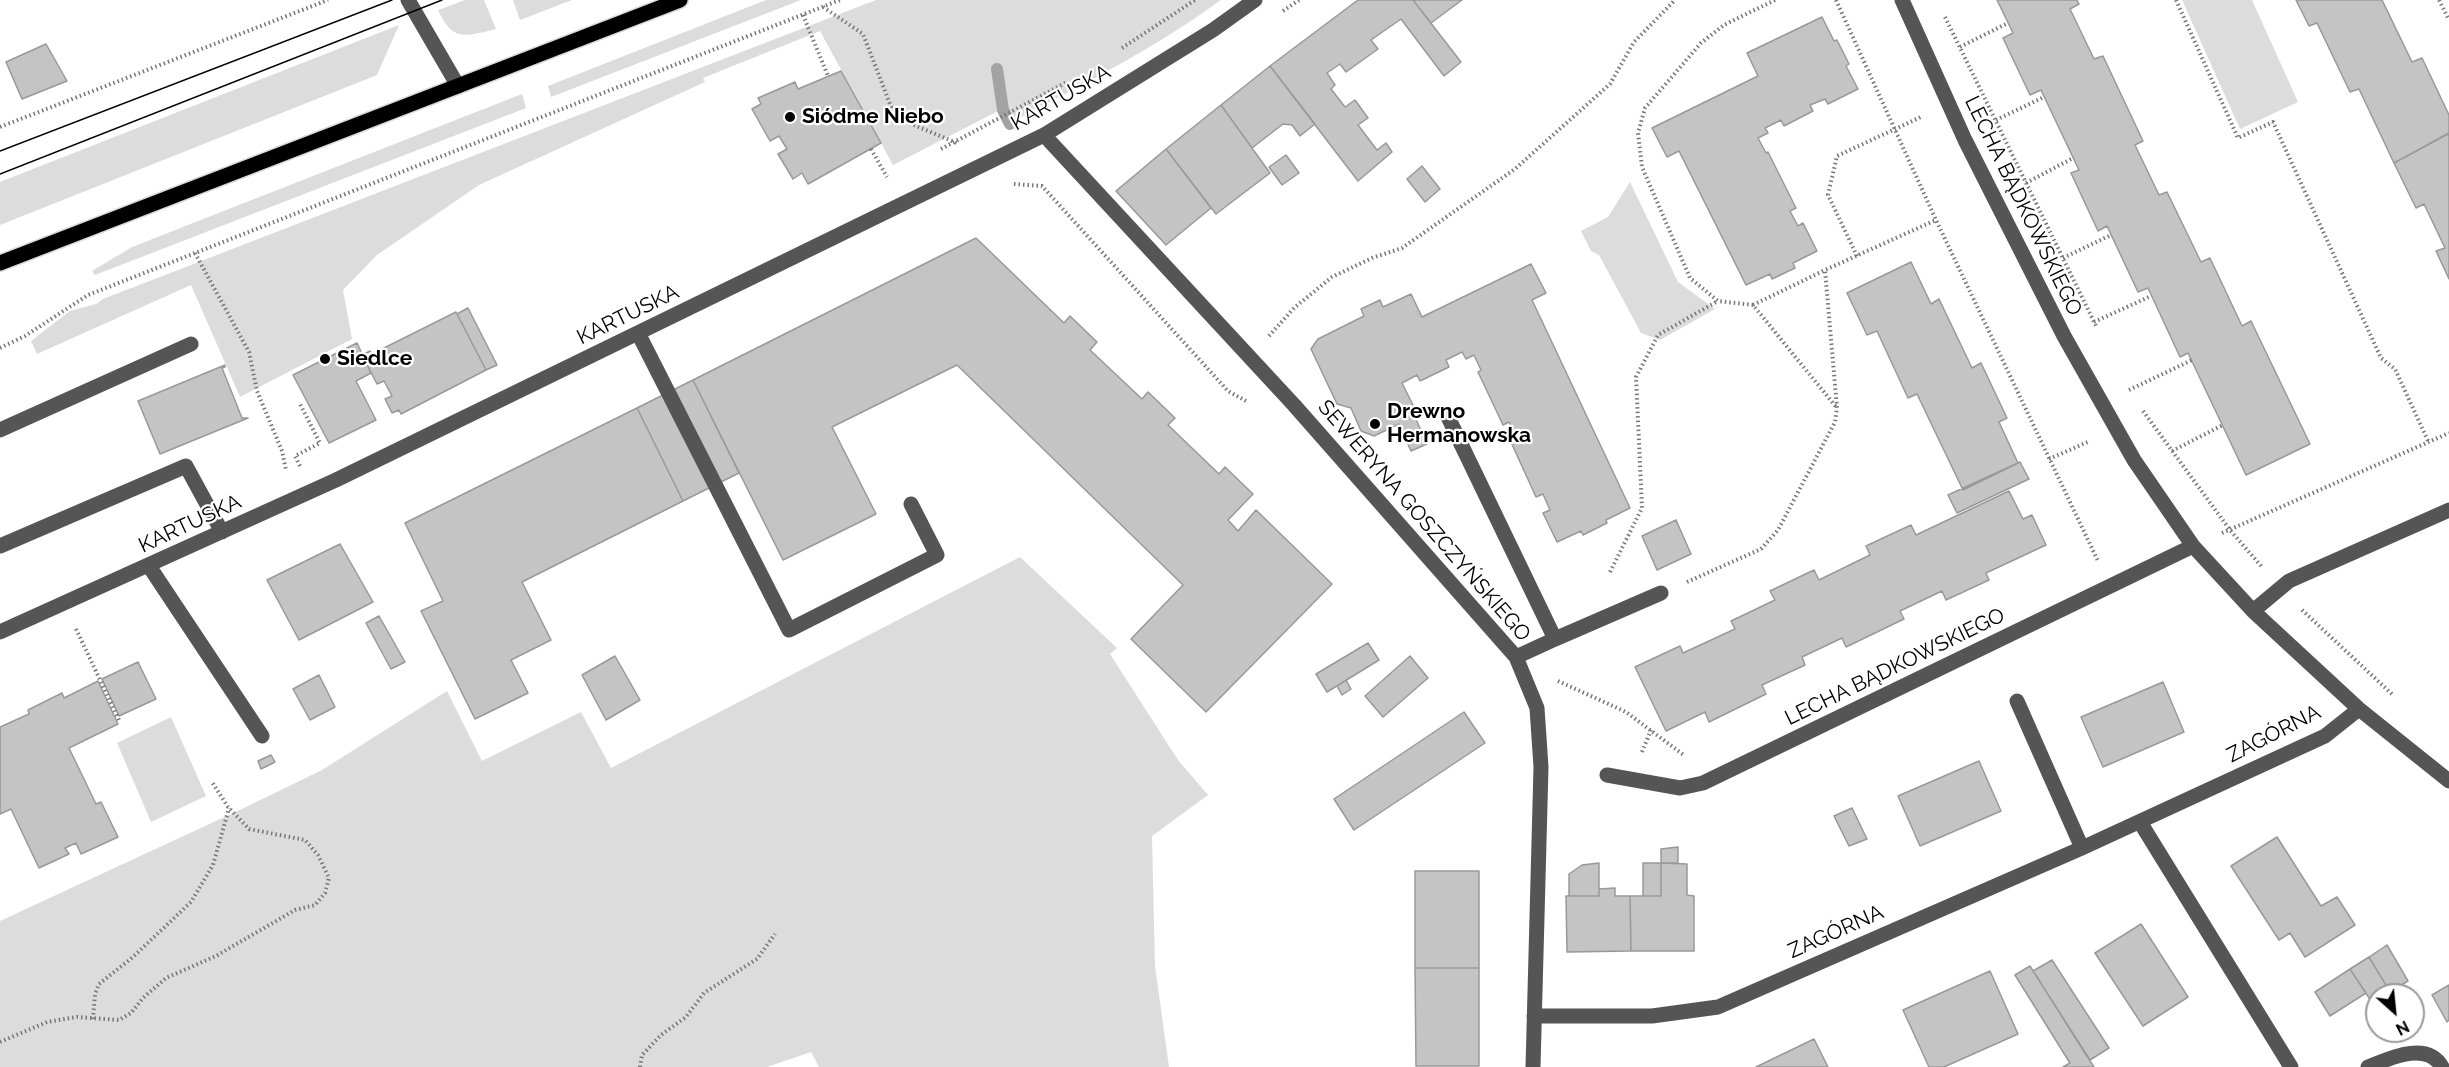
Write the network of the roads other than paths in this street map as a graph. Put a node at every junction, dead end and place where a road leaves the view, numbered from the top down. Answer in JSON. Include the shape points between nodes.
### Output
{"nodes":[{"id":1,"x":408,"y":0,"type":"edge"},
{"id":2,"x":680,"y":0,"type":"edge"},
{"id":3,"x":1256,"y":0,"type":"edge"},
{"id":4,"x":1902,"y":0,"type":"edge"},
{"id":5,"x":458,"y":86,"type":"junction"},
{"id":6,"x":1044,"y":135,"type":"junction"},
{"id":7,"x":0,"y":263,"type":"edge"},
{"id":8,"x":638,"y":333,"type":"junction"},
{"id":9,"x":191,"y":344,"type":"dead end"},
{"id":10,"x":1448,"y":417,"type":"dead end"},
{"id":11,"x":0,"y":430,"type":"edge"},
{"id":12,"x":911,"y":504,"type":"dead end"},
{"id":13,"x":2449,"y":510,"type":"edge"},
{"id":14,"x":222,"y":532,"type":"junction"},
{"id":15,"x":0,"y":546,"type":"edge"},
{"id":16,"x":2193,"y":546,"type":"junction"},
{"id":17,"x":149,"y":566,"type":"junction"},
{"id":18,"x":1661,"y":593,"type":"road end"},
{"id":19,"x":2253,"y":611,"type":"junction"},
{"id":20,"x":0,"y":632,"type":"edge"},
{"id":21,"x":1555,"y":639,"type":"junction"},
{"id":22,"x":1516,"y":657,"type":"junction"},
{"id":23,"x":2017,"y":701,"type":"dead end"},
{"id":24,"x":2359,"y":709,"type":"junction"},
{"id":25,"x":262,"y":736,"type":"dead end"},
{"id":26,"x":1607,"y":775,"type":"dead end"},
{"id":27,"x":2449,"y":781,"type":"edge"},
{"id":28,"x":2140,"y":822,"type":"junction"},
{"id":29,"x":2082,"y":848,"type":"junction"},
{"id":30,"x":1534,"y":1016,"type":"junction"},
{"id":31,"x":1533,"y":1067,"type":"edge"},
{"id":32,"x":2291,"y":1067,"type":"edge"},
{"id":33,"x":2368,"y":1067,"type":"edge"},
{"id":34,"x":2442,"y":1067,"type":"edge"}],
"edges":[{"from":1,"to":5,"type":"street"},
{"from":2,"to":5,"type":"main road"},
{"from":3,"to":6,"type":"street","name":"KARTUSKA"},
{"from":4,"to":16,"type":"street","name":"LECHA BĄDKOWSKIEGO","via":[[1965,140],[2064,336],[2134,460]]},
{"from":5,"to":7,"type":"main road"},
{"from":6,"to":8,"type":"street","name":"KARTUSKA"},
{"from":6,"to":22,"type":"street","name":"SEWERYNA GOSZCZYŃSKIEGO","via":[[1294,405]]},
{"from":8,"to":12,"type":"street","via":[[789,630],[937,555]]},
{"from":8,"to":14,"type":"street","name":"KARTUSKA"},
{"from":9,"to":11,"type":"street"},
{"from":10,"to":21,"type":"street"},
{"from":13,"to":19,"type":"street","via":[[2289,581]]},
{"from":14,"to":15,"type":"street","via":[[186,466]]},
{"from":14,"to":17,"type":"street","name":"KARTUSKA"},
{"from":16,"to":19,"type":"street","name":"LECHA BĄDKOWSKIEGO"},
{"from":16,"to":26,"type":"street","name":"LECHA BĄDKOWSKIEGO","via":[[1703,783],[1680,788]]},
{"from":17,"to":20,"type":"street","name":"KARTUSKA"},
{"from":17,"to":25,"type":"street"},
{"from":18,"to":21,"type":"street"},
{"from":19,"to":24,"type":"street","name":"LECHA BĄDKOWSKIEGO"},
{"from":21,"to":22,"type":"street"},
{"from":22,"to":30,"type":"street","name":"SEWERYNA GOSZCZYŃSKIEGO","via":[[1537,708],[1541,767]]},
{"from":23,"to":29,"type":"street"},
{"from":24,"to":27,"type":"street","name":"LECHA BĄDKOWSKIEGO"},
{"from":24,"to":28,"type":"street","name":"ZAGÓRNA","via":[[2325,736]]},
{"from":28,"to":29,"type":"street","name":"ZAGÓRNA"},
{"from":28,"to":32,"type":"street"},
{"from":29,"to":30,"type":"street","name":"ZAGÓRNA","via":[[1718,1006],[1652,1016]]},
{"from":30,"to":31,"type":"street","name":"SEWERYNA GOSZCZYŃSKIEGO"},
{"from":33,"to":34,"type":"street","via":[[2413,1052],[2439,1062]]}]}
